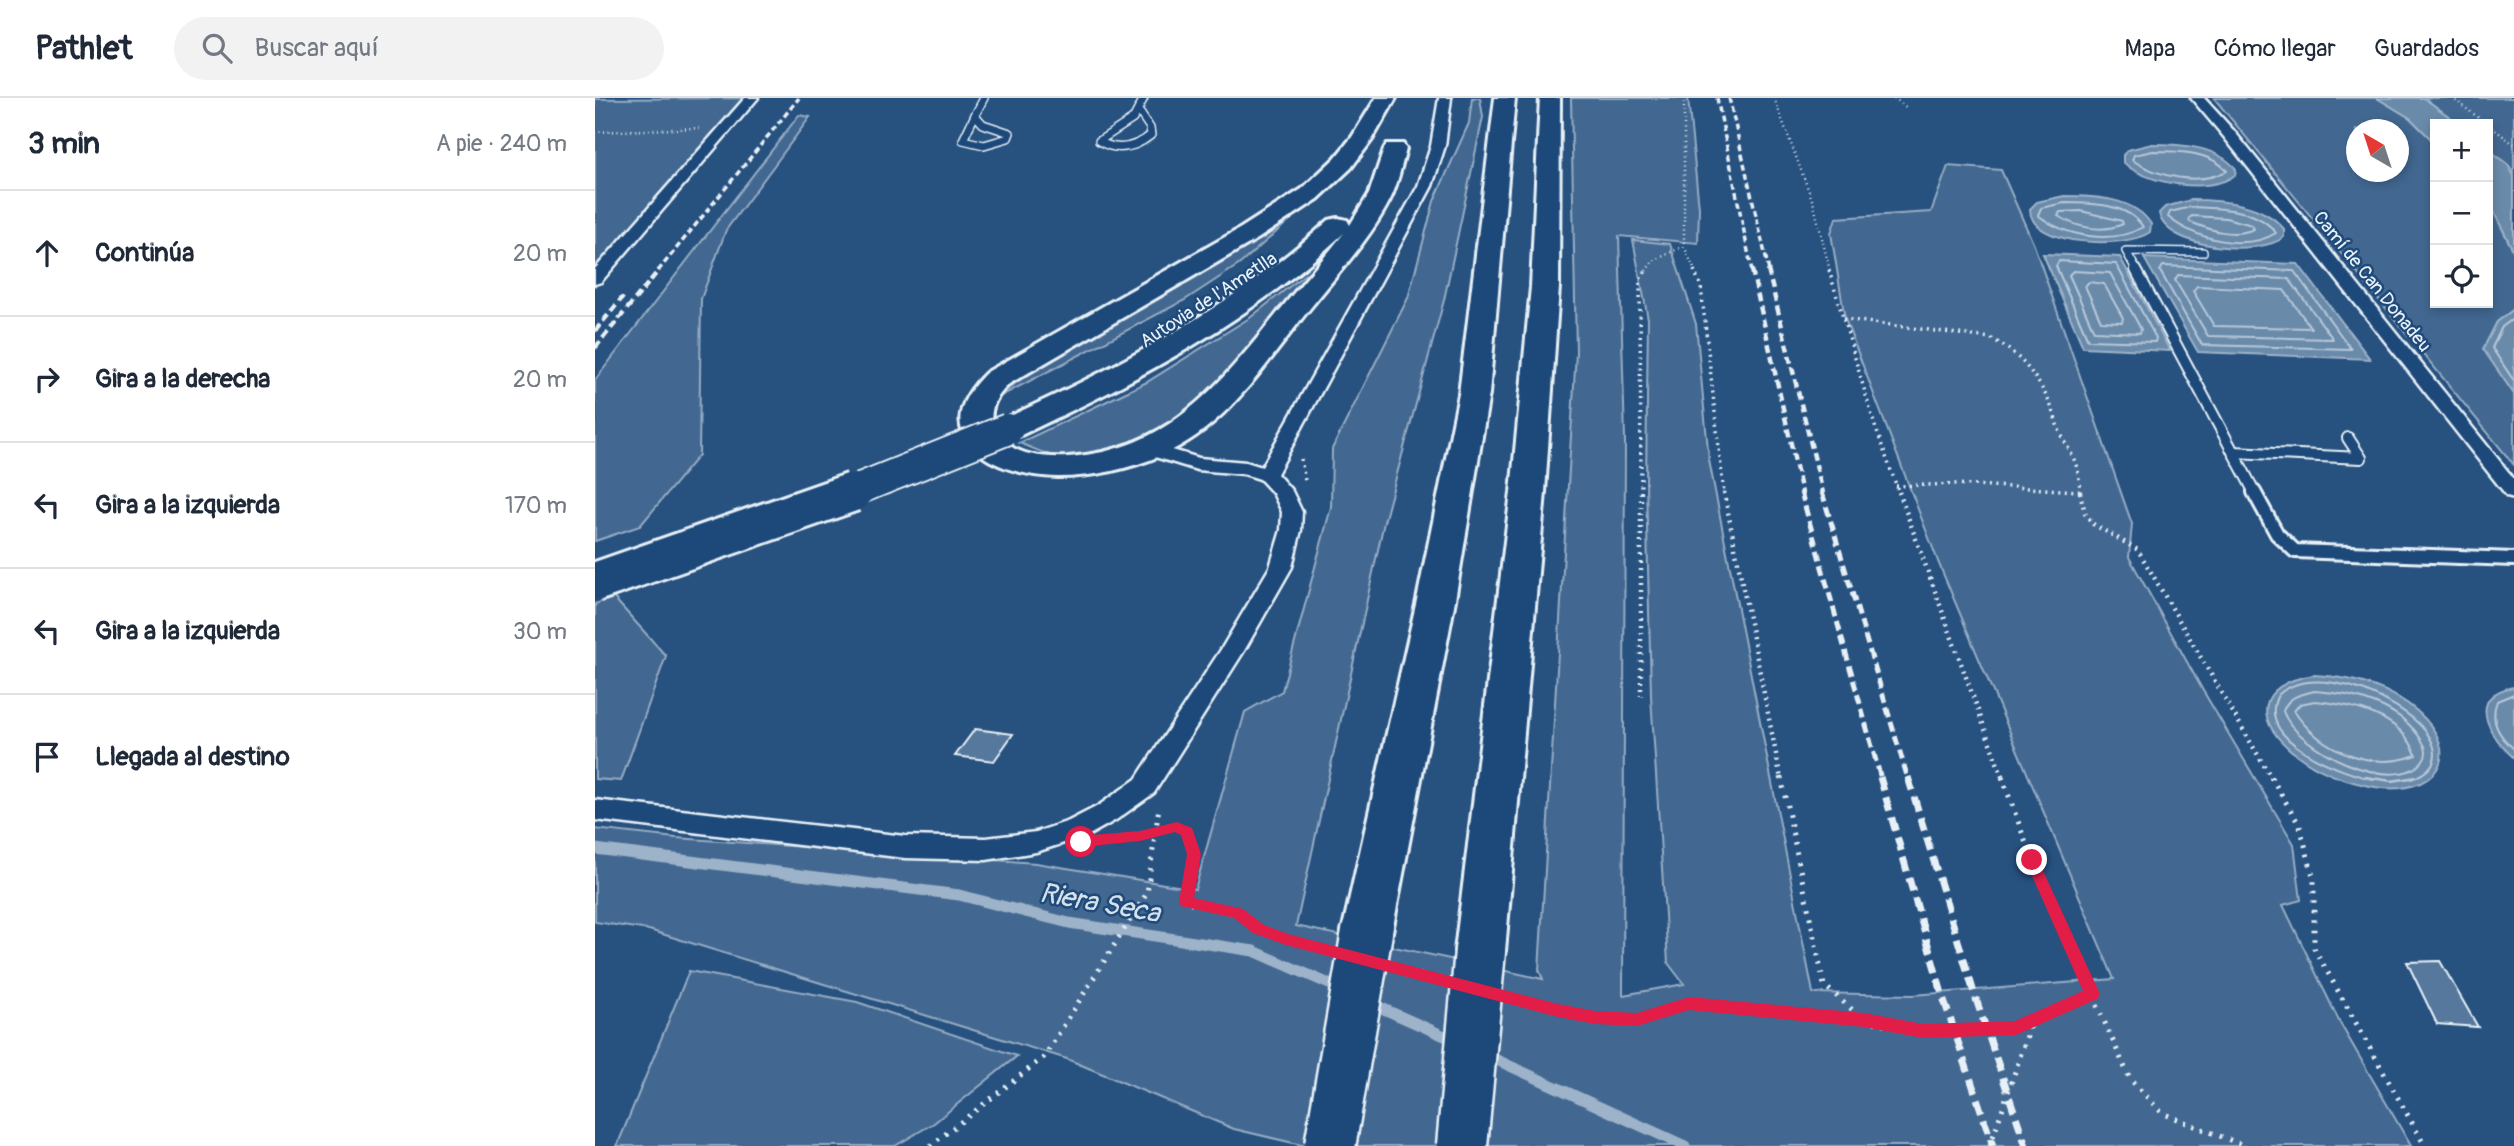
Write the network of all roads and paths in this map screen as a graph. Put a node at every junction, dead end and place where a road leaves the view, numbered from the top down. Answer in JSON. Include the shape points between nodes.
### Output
{"nodes":[{"id":1,"x":753,"y":98,"type":"edge"},
{"id":2,"x":984,"y":98,"type":"edge"},
{"id":3,"x":1144,"y":98,"type":"edge"},
{"id":4,"x":1445,"y":98,"type":"edge"},
{"id":5,"x":1504,"y":98,"type":"edge"},
{"id":6,"x":1550,"y":98,"type":"edge"},
{"id":7,"x":1684,"y":98,"type":"edge"},
{"id":8,"x":1774,"y":98,"type":"edge"},
{"id":9,"x":1894,"y":98,"type":"edge"},
{"id":10,"x":2197,"y":98,"type":"edge"},
{"id":11,"x":2452,"y":98,"type":"edge"},
{"id":12,"x":1907,"y":108,"type":"dead end"},
{"id":13,"x":1140,"y":113,"type":"junction"},
{"id":14,"x":975,"y":115,"type":"junction"},
{"id":15,"x":1400,"y":118,"type":"edge"},
{"id":16,"x":727,"y":128,"type":"junction"},
{"id":17,"x":595,"y":132,"type":"edge"},
{"id":18,"x":2514,"y":144,"type":"edge"},
{"id":19,"x":1684,"y":246,"type":"junction"},
{"id":20,"x":2203,"y":252,"type":"dead end"},
{"id":21,"x":595,"y":279,"type":"edge"},
{"id":22,"x":1843,"y":319,"type":"junction"},
{"id":23,"x":1005,"y":420,"type":"junction"},
{"id":24,"x":2348,"y":438,"type":"dead end"},
{"id":25,"x":1149,"y":449,"type":"junction"},
{"id":26,"x":2233,"y":452,"type":"junction"},
{"id":27,"x":1300,"y":457,"type":"dead end"},
{"id":28,"x":1267,"y":475,"type":"junction"},
{"id":29,"x":1896,"y":486,"type":"junction"},
{"id":30,"x":1306,"y":490,"type":"dead end"},
{"id":31,"x":2079,"y":491,"type":"junction"},
{"id":32,"x":2514,"y":492,"type":"edge"},
{"id":33,"x":2514,"y":559,"type":"edge"},
{"id":34,"x":595,"y":560,"type":"edge"},
{"id":35,"x":595,"y":582,"type":"edge"},
{"id":36,"x":1641,"y":696,"type":"dead end"},
{"id":37,"x":1145,"y":786,"type":"junction"},
{"id":38,"x":595,"y":810,"type":"edge"},
{"id":39,"x":1157,"y":830,"type":"junction"},
{"id":40,"x":1055,"y":835,"type":"junction"},
{"id":41,"x":1365,"y":951,"type":"junction"},
{"id":42,"x":1467,"y":968,"type":"junction"},
{"id":43,"x":2092,"y":994,"type":"junction"},
{"id":44,"x":1506,"y":997,"type":"dead end"},
{"id":45,"x":1864,"y":1020,"type":"junction"},
{"id":46,"x":2033,"y":1020,"type":"junction"},
{"id":47,"x":930,"y":1146,"type":"edge"},
{"id":48,"x":1330,"y":1146,"type":"edge"},
{"id":49,"x":1462,"y":1146,"type":"edge"},
{"id":50,"x":1990,"y":1146,"type":"edge"},
{"id":51,"x":2245,"y":1146,"type":"edge"},
{"id":52,"x":2425,"y":1146,"type":"edge"}],
"edges":[{"from":1,"to":16,"type":"street"},
{"from":2,"to":14,"type":"lane"},
{"from":3,"to":13,"type":"lane"},
{"from":4,"to":28,"type":"street","via":[[1438,146],[1425,186]]},
{"from":5,"to":41,"type":"highway","via":[[1474,394]]},
{"from":6,"to":42,"type":"highway","via":[[1545,287],[1528,492]]},
{"from":7,"to":19,"type":"path"},
{"from":8,"to":22,"type":"path","via":[[1814,205]]},
{"from":9,"to":12,"type":"path"},
{"from":10,"to":32,"type":"street","name":"Camí de Can Donadeu"},
{"from":11,"to":18,"type":"path"},
{"from":13,"to":13,"type":"lane","via":[[1130,123],[1099,141],[1108,147],[1142,144],[1151,135]]},
{"from":14,"to":14,"type":"lane","via":[[963,140],[983,145],[1008,138],[1010,133],[983,124]]},
{"from":15,"to":23,"type":"highway","name":"Autovia de l'Ametlla","via":[[1380,126],[1358,172],[1280,252],[1242,281]]},
{"from":15,"to":23,"type":"highway","via":[[1373,186],[1352,212],[1296,263],[1255,294],[1133,369]]},
{"from":15,"to":25,"type":"highway","via":[[1380,197],[1353,237],[1223,397],[1189,428]]},
{"from":15,"to":25,"type":"highway","via":[[1361,140],[1310,194],[1250,233],[1016,365],[988,388],[976,407],[980,436],[998,454],[1013,460],[1070,467]]},
{"from":16,"to":17,"type":"path"},
{"from":16,"to":21,"type":"street"},
{"from":19,"to":36,"type":"path","via":[[1653,261],[1640,279]]},
{"from":19,"to":45,"type":"path","via":[[1701,287],[1727,516],[1824,985]]},
{"from":20,"to":26,"type":"lane","via":[[2126,251]]},
{"from":22,"to":29,"type":"path"},
{"from":22,"to":31,"type":"path","via":[[2003,343],[2031,371],[2050,404],[2060,433],[2074,452]]},
{"from":23,"to":34,"type":"highway"},
{"from":23,"to":35,"type":"highway","bridge":true,"via":[[866,487]]},
{"from":24,"to":26,"type":"lane","via":[[2361,458]]},
{"from":25,"to":28,"type":"street","via":[[1198,464]]},
{"from":26,"to":33,"type":"lane","via":[[2277,534],[2295,551]]},
{"from":27,"to":30,"type":"path"},
{"from":28,"to":37,"type":"street","via":[[1282,491],[1291,512],[1281,567]]},
{"from":29,"to":31,"type":"path","via":[[1956,484]]},
{"from":29,"to":43,"type":"path","via":[[2032,860]]},
{"from":31,"to":52,"type":"path","via":[[2087,518],[2138,550],[2300,826],[2314,880],[2314,948]]},
{"from":37,"to":39,"type":"path","via":[[1160,808]]},
{"from":37,"to":40,"type":"street","via":[[1107,813]]},
{"from":38,"to":40,"type":"street","via":[[905,847],[986,849]]},
{"from":39,"to":40,"type":"path","via":[[1081,842]]},
{"from":39,"to":41,"type":"path","via":[[1177,827],[1187,832],[1192,844],[1186,902],[1238,914],[1268,932]]},
{"from":39,"to":47,"type":"path","via":[[1147,893],[1044,1057]]},
{"from":41,"to":42,"type":"path"},
{"from":41,"to":48,"type":"highway","bridge":true},
{"from":42,"to":49,"type":"highway","bridge":true},
{"from":43,"to":46,"type":"path"},
{"from":43,"to":51,"type":"path","via":[[2130,1079],[2162,1113]]},
{"from":44,"to":45,"type":"path","via":[[1595,1017],[1637,1020],[1689,1004]]},
{"from":45,"to":46,"type":"path","via":[[1923,1031],[2016,1028]]},
{"from":46,"to":50,"type":"path"}]}
